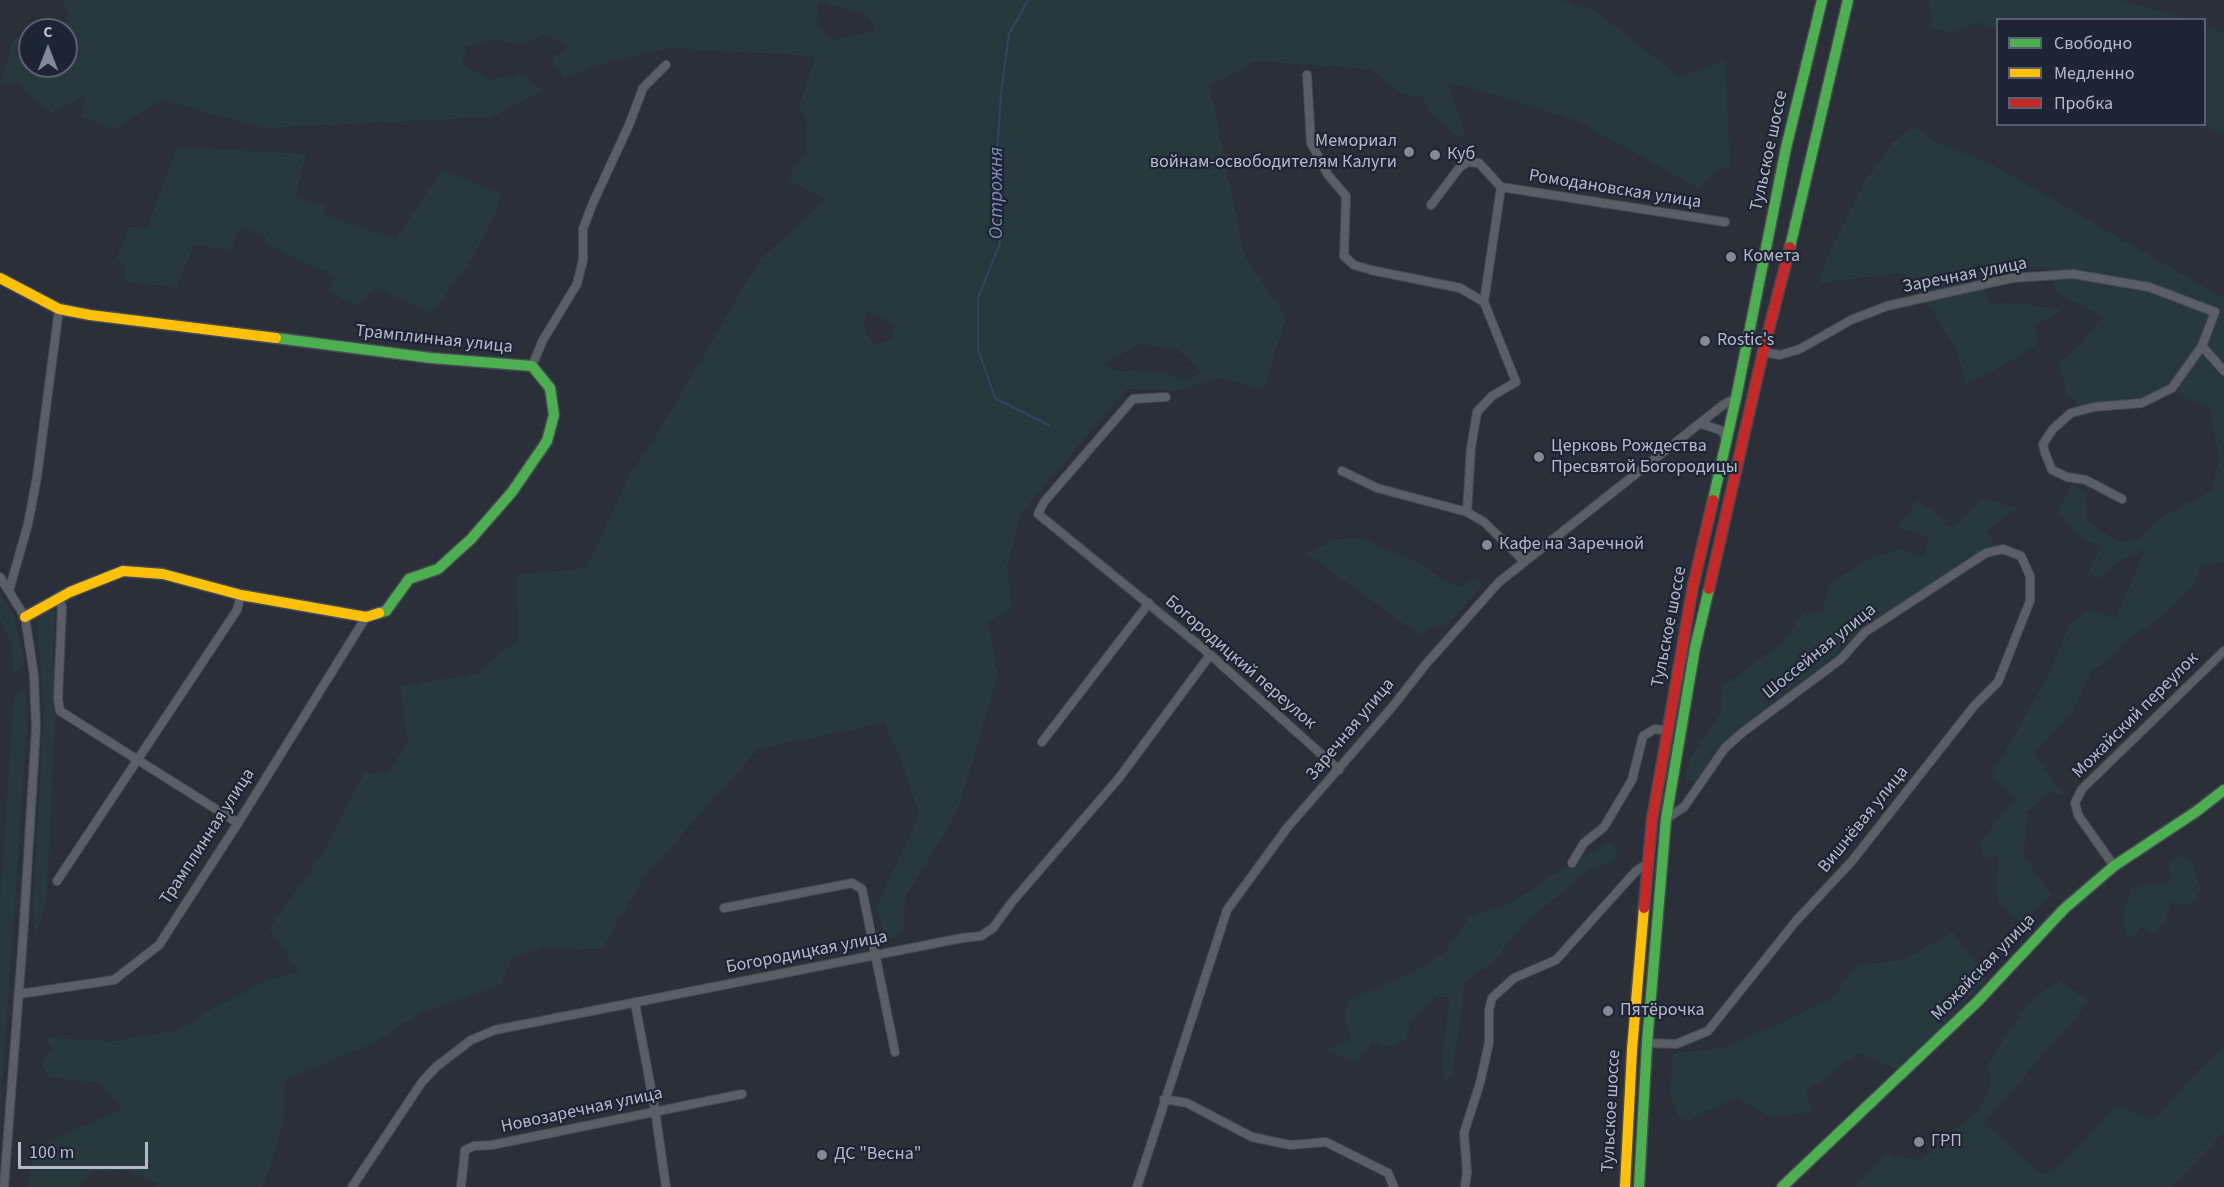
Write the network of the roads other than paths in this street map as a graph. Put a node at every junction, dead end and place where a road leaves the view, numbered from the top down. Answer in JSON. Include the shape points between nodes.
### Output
{"nodes":[{"id":1,"x":1821,"y":0,"type":"edge"},
{"id":2,"x":1848,"y":0,"type":"edge"},
{"id":3,"x":666,"y":65,"type":"dead end"},
{"id":4,"x":1307,"y":75,"type":"dead end"},
{"id":5,"x":1501,"y":187,"type":"junction"},
{"id":6,"x":1431,"y":204,"type":"dead end"},
{"id":7,"x":1725,"y":222,"type":"dead end"},
{"id":8,"x":0,"y":279,"type":"edge"},
{"id":9,"x":1484,"y":302,"type":"junction"},
{"id":10,"x":59,"y":309,"type":"junction"},
{"id":11,"x":2202,"y":346,"type":"junction"},
{"id":12,"x":1763,"y":352,"type":"junction"},
{"id":13,"x":532,"y":366,"type":"junction"},
{"id":14,"x":2224,"y":371,"type":"edge"},
{"id":15,"x":1167,"y":397,"type":"dead end"},
{"id":16,"x":1736,"y":398,"type":"junction"},
{"id":17,"x":1701,"y":424,"type":"junction"},
{"id":18,"x":1726,"y":444,"type":"junction"},
{"id":19,"x":1342,"y":471,"type":"dead end"},
{"id":20,"x":2122,"y":499,"type":"dead end"},
{"id":21,"x":1467,"y":512,"type":"junction"},
{"id":22,"x":2021,"y":556,"type":"joint"},
{"id":23,"x":1524,"y":561,"type":"junction"},
{"id":24,"x":0,"y":577,"type":"edge"},
{"id":25,"x":9,"y":591,"type":"junction"},
{"id":26,"x":241,"y":595,"type":"junction"},
{"id":27,"x":58,"y":599,"type":"junction"},
{"id":28,"x":1149,"y":603,"type":"junction"},
{"id":29,"x":25,"y":617,"type":"junction"},
{"id":30,"x":366,"y":617,"type":"junction"},
{"id":31,"x":2224,"y":651,"type":"edge"},
{"id":32,"x":1210,"y":655,"type":"junction"},
{"id":33,"x":1668,"y":731,"type":"junction"},
{"id":34,"x":1042,"y":742,"type":"dead end"},
{"id":35,"x":137,"y":760,"type":"junction"},
{"id":36,"x":1339,"y":770,"type":"junction"},
{"id":37,"x":2224,"y":790,"type":"edge"},
{"id":38,"x":1666,"y":819,"type":"junction"},
{"id":39,"x":238,"y":823,"type":"junction"},
{"id":40,"x":1572,"y":863,"type":"dead end"},
{"id":41,"x":1647,"y":864,"type":"junction"},
{"id":42,"x":2114,"y":866,"type":"junction"},
{"id":43,"x":57,"y":880,"type":"dead end"},
{"id":44,"x":724,"y":908,"type":"dead end"},
{"id":45,"x":876,"y":955,"type":"junction"},
{"id":46,"x":19,"y":994,"type":"junction"},
{"id":47,"x":635,"y":1003,"type":"junction"},
{"id":48,"x":1647,"y":1043,"type":"junction"},
{"id":49,"x":895,"y":1052,"type":"dead end"},
{"id":50,"x":742,"y":1094,"type":"dead end"},
{"id":51,"x":1164,"y":1099,"type":"junction"},
{"id":52,"x":655,"y":1110,"type":"junction"},
{"id":53,"x":4,"y":1187,"type":"edge"},
{"id":54,"x":352,"y":1187,"type":"edge"},
{"id":55,"x":460,"y":1187,"type":"edge"},
{"id":56,"x":666,"y":1187,"type":"edge"},
{"id":57,"x":1137,"y":1187,"type":"edge"},
{"id":58,"x":1394,"y":1187,"type":"edge"},
{"id":59,"x":1465,"y":1187,"type":"edge"},
{"id":60,"x":1625,"y":1187,"type":"edge"},
{"id":61,"x":1639,"y":1187,"type":"edge"},
{"id":62,"x":1782,"y":1187,"type":"edge"}],
"edges":[{"from":1,"to":16,"type":"main road","name":"Тульское шоссе","via":[[1786,148]]},
{"from":2,"to":12,"type":"main road","name":"Тульское шоссе"},
{"from":3,"to":13,"type":"street","via":[[643,88],[583,229],[583,260],[577,284]]},
{"from":4,"to":9,"type":"street","via":[[1311,143],[1328,175],[1346,196],[1344,256],[1354,265],[1371,270],[1460,288]]},
{"from":5,"to":6,"type":"street","name":"Ромодановская улица","via":[[1479,163],[1468,162]]},
{"from":5,"to":7,"type":"street","name":"Ромодановская улица"},
{"from":5,"to":9,"type":"street","name":"Ромодановская улица"},
{"from":8,"to":10,"type":"main road","name":"Трамплинная улица"},
{"from":9,"to":21,"type":"street","via":[[1516,382],[1492,396],[1477,412]]},
{"from":10,"to":13,"type":"main road","name":"Трамплинная улица","via":[[430,358]]},
{"from":10,"to":25,"type":"street","via":[[37,477]]},
{"from":11,"to":12,"type":"street","name":"Заречная улица","via":[[2215,312],[2149,286],[2073,274],[2012,278],[1887,306],[1851,320],[1800,349],[1780,355]]},
{"from":11,"to":14,"type":"street"},
{"from":11,"to":20,"type":"street","via":[[2172,388],[2142,403],[2094,406],[2071,414],[2043,444],[2052,470],[2086,480]]},
{"from":12,"to":38,"type":"main road","name":"Тульское шоссе","via":[[1695,648]]},
{"from":13,"to":30,"type":"main road","name":"Трамплинная улица","via":[[550,388],[554,415],[547,441],[512,492],[471,539],[438,569],[409,579],[386,611]]},
{"from":15,"to":28,"type":"street","name":"Богородицкий переулок","via":[[1133,399],[1044,502],[1038,514]]},
{"from":16,"to":17,"type":"street","name":"Заречная улица"},
{"from":16,"to":18,"type":"main road","name":"Тульское шоссе"},
{"from":17,"to":18,"type":"street","via":[[1720,430]]},
{"from":17,"to":23,"type":"street","name":"Заречная улица"},
{"from":18,"to":33,"type":"main road","name":"Тульское шоссе","via":[[1694,586]]},
{"from":19,"to":21,"type":"street","via":[[1377,488]]},
{"from":21,"to":23,"type":"street","via":[[1484,522]]},
{"from":22,"to":38,"type":"street","name":"Шоссейная улица","via":[[2003,549],[1986,553],[1865,632],[1841,659],[1725,748],[1684,807]]},
{"from":22,"to":48,"type":"street","name":"Вишнёвая улица","via":[[2030,576],[2030,601],[1998,682],[1974,706],[1852,861],[1796,921],[1708,1031],[1676,1044]]},
{"from":23,"to":36,"type":"street","name":"Заречная улица","via":[[1499,582],[1433,656]]},
{"from":24,"to":25,"type":"street"},
{"from":25,"to":29,"type":"street"},
{"from":26,"to":27,"type":"main road","via":[[163,574],[123,571]]},
{"from":26,"to":30,"type":"main road"},
{"from":26,"to":35,"type":"street","via":[[237,610]]},
{"from":27,"to":29,"type":"main road"},
{"from":27,"to":35,"type":"street","via":[[62,607],[60,711]]},
{"from":28,"to":32,"type":"street","name":"Богородицкий переулок"},
{"from":28,"to":34,"type":"street","name":"Богородицкий переулок"},
{"from":29,"to":46,"type":"street","via":[[34,675],[36,728]]},
{"from":30,"to":39,"type":"street","name":"Трамплинная улица"},
{"from":31,"to":42,"type":"street","name":"Можайский переулок","via":[[2082,789],[2075,803],[2078,815]]},
{"from":32,"to":36,"type":"street","name":"Богородицкий переулок"},
{"from":32,"to":45,"type":"street","name":"Богородицкая улица","via":[[1119,778],[993,928],[981,936]]},
{"from":33,"to":40,"type":"street","via":[[1655,729],[1643,735],[1632,780],[1604,827],[1584,843]]},
{"from":33,"to":41,"type":"main road","name":"Тульское шоссе"},
{"from":35,"to":39,"type":"street"},
{"from":35,"to":43,"type":"street"},
{"from":36,"to":51,"type":"street","name":"Заречная улица","via":[[1287,828],[1227,910]]},
{"from":37,"to":42,"type":"main road","name":"Можайская улица"},
{"from":38,"to":48,"type":"main road","name":"Тульское шоссе"},
{"from":39,"to":46,"type":"street","name":"Трамплинная улица","via":[[159,945],[137,964],[114,980]]},
{"from":41,"to":59,"type":"street","via":[[1636,871],[1556,960],[1514,978],[1492,998],[1489,1043],[1464,1133]]},
{"from":41,"to":60,"type":"main road","name":"Тульское шоссе"},
{"from":42,"to":62,"type":"main road","name":"Можайская улица","via":[[2064,909],[1978,1001]]},
{"from":44,"to":45,"type":"street","via":[[852,883],[862,889]]},
{"from":45,"to":47,"type":"street","name":"Богородицкая улица"},
{"from":45,"to":49,"type":"street"},
{"from":46,"to":53,"type":"street"},
{"from":47,"to":52,"type":"street"},
{"from":47,"to":54,"type":"street","name":"Богородицкая улица","via":[[495,1030],[471,1040],[422,1082]]},
{"from":48,"to":61,"type":"main road","name":"Тульское шоссе"},
{"from":50,"to":52,"type":"street","name":"Новозаречная улица"},
{"from":51,"to":57,"type":"street","name":"Заречная улица"},
{"from":51,"to":58,"type":"street","via":[[1187,1103],[1252,1137],[1290,1145],[1326,1142],[1388,1173]]},
{"from":52,"to":55,"type":"street","name":"Новозаречная улица","via":[[474,1146],[465,1150]]},
{"from":52,"to":56,"type":"street"}]}
